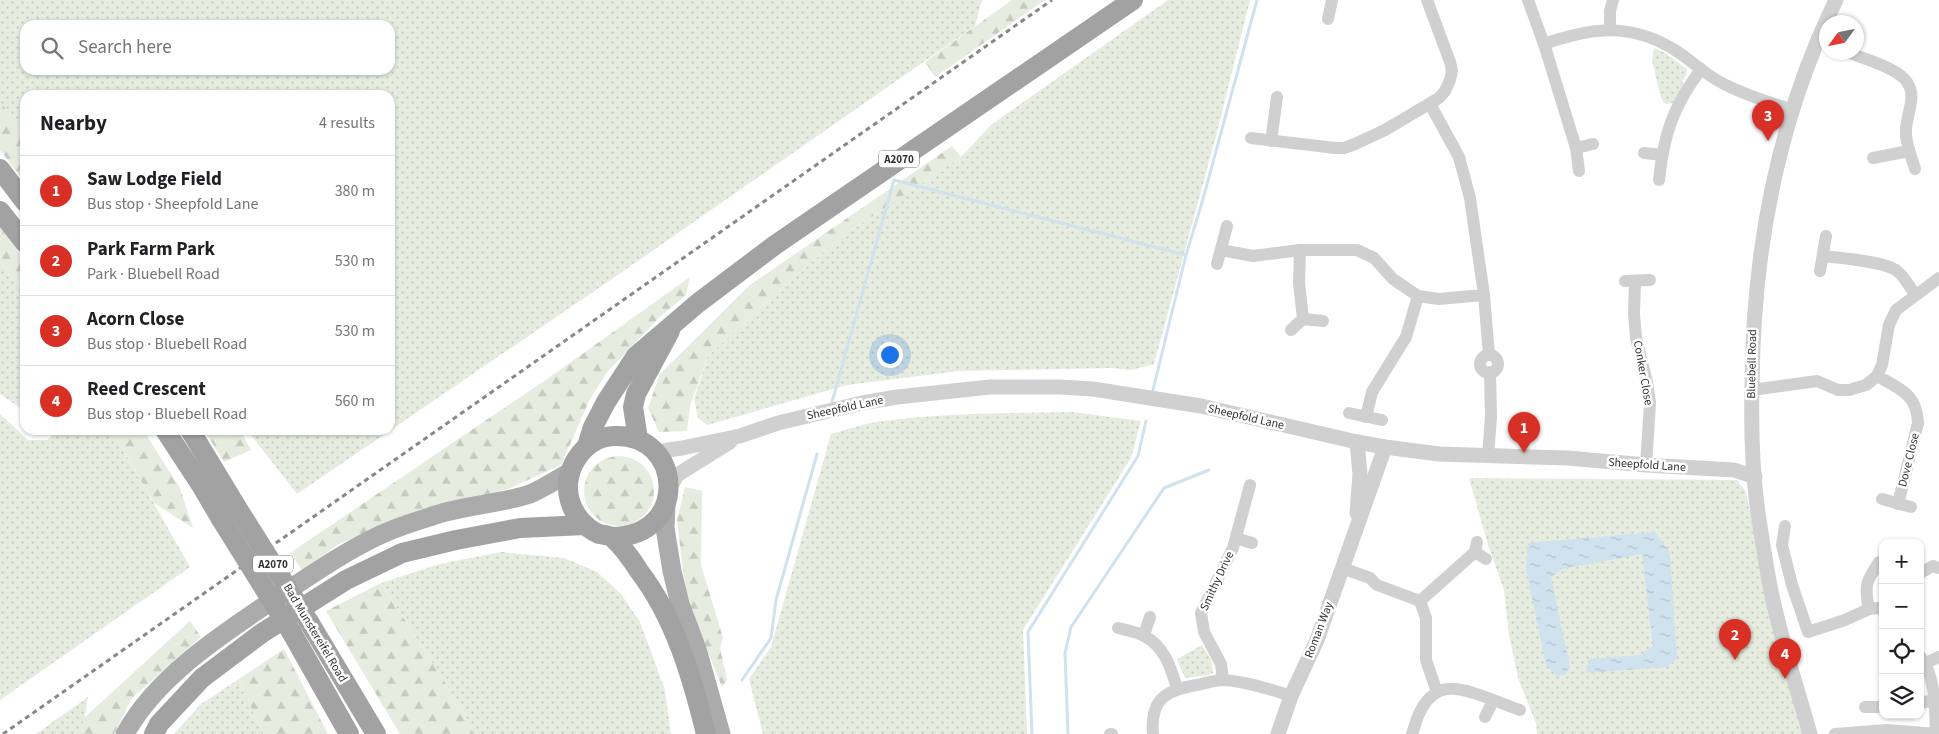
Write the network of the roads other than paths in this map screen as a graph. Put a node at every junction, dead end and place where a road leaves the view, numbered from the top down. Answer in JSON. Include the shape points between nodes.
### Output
{"nodes":[{"id":1,"x":1133,"y":0,"type":"edge"},
{"id":2,"x":1332,"y":0,"type":"edge"},
{"id":3,"x":1427,"y":0,"type":"edge"},
{"id":4,"x":1528,"y":0,"type":"edge"},
{"id":5,"x":1613,"y":0,"type":"edge"},
{"id":6,"x":1836,"y":0,"type":"edge"},
{"id":7,"x":1831,"y":15,"type":"edge"},
{"id":8,"x":1328,"y":19,"type":"dead end"},
{"id":9,"x":1610,"y":29,"type":"junction"},
{"id":10,"x":1544,"y":44,"type":"junction"},
{"id":11,"x":1819,"y":50,"type":"edge"},
{"id":12,"x":1864,"y":59,"type":"edge"},
{"id":13,"x":1701,"y":70,"type":"junction"},
{"id":14,"x":1277,"y":97,"type":"dead end"},
{"id":15,"x":1430,"y":104,"type":"junction"},
{"id":16,"x":1793,"y":110,"type":"junction"},
{"id":17,"x":1252,"y":138,"type":"dead end"},
{"id":18,"x":1271,"y":141,"type":"junction"},
{"id":19,"x":1593,"y":144,"type":"dead end"},
{"id":20,"x":1576,"y":148,"type":"junction"},
{"id":21,"x":1910,"y":151,"type":"junction"},
{"id":22,"x":1644,"y":153,"type":"dead end"},
{"id":23,"x":1662,"y":155,"type":"junction"},
{"id":24,"x":1873,"y":158,"type":"dead end"},
{"id":25,"x":0,"y":169,"type":"edge"},
{"id":26,"x":1915,"y":169,"type":"dead end"},
{"id":27,"x":1579,"y":171,"type":"dead end"},
{"id":28,"x":1659,"y":180,"type":"dead end"},
{"id":29,"x":20,"y":195,"type":"edge"},
{"id":30,"x":0,"y":211,"type":"edge"},
{"id":31,"x":1227,"y":226,"type":"dead end"},
{"id":32,"x":1826,"y":236,"type":"dead end"},
{"id":33,"x":20,"y":237,"type":"edge"},
{"id":34,"x":1221,"y":250,"type":"junction"},
{"id":35,"x":1300,"y":250,"type":"junction"},
{"id":36,"x":1823,"y":256,"type":"junction"},
{"id":37,"x":1217,"y":264,"type":"dead end"},
{"id":38,"x":1820,"y":271,"type":"dead end"},
{"id":39,"x":1939,"y":278,"type":"edge"},
{"id":40,"x":1650,"y":280,"type":"dead end"},
{"id":41,"x":1484,"y":295,"type":"junction"},
{"id":42,"x":1915,"y":295,"type":"junction"},
{"id":43,"x":1418,"y":296,"type":"junction"},
{"id":44,"x":1303,"y":319,"type":"junction"},
{"id":45,"x":1323,"y":321,"type":"dead end"},
{"id":46,"x":672,"y":327,"type":"junction"},
{"id":47,"x":1291,"y":330,"type":"dead end"},
{"id":48,"x":1877,"y":376,"type":"junction"},
{"id":49,"x":1752,"y":390,"type":"junction"},
{"id":50,"x":1349,"y":413,"type":"dead end"},
{"id":51,"x":1366,"y":417,"type":"junction"},
{"id":52,"x":1382,"y":420,"type":"dead end"},
{"id":53,"x":168,"y":435,"type":"edge"},
{"id":54,"x":193,"y":435,"type":"edge"},
{"id":55,"x":740,"y":436,"type":"junction"},
{"id":56,"x":638,"y":440,"type":"junction"},
{"id":57,"x":1357,"y":442,"type":"junction"},
{"id":58,"x":587,"y":446,"type":"junction"},
{"id":59,"x":1385,"y":447,"type":"junction"},
{"id":60,"x":657,"y":453,"type":"junction"},
{"id":61,"x":1488,"y":456,"type":"junction"},
{"id":62,"x":1646,"y":465,"type":"junction"},
{"id":63,"x":570,"y":472,"type":"junction"},
{"id":64,"x":1755,"y":477,"type":"junction"},
{"id":65,"x":1250,"y":485,"type":"dead end"},
{"id":66,"x":668,"y":497,"type":"junction"},
{"id":67,"x":1882,"y":499,"type":"dead end"},
{"id":68,"x":1898,"y":504,"type":"junction"},
{"id":69,"x":1911,"y":507,"type":"dead end"},
{"id":70,"x":1356,"y":525,"type":"junction"},
{"id":71,"x":586,"y":526,"type":"junction"},
{"id":72,"x":1785,"y":526,"type":"dead end"},
{"id":73,"x":612,"y":537,"type":"junction"},
{"id":74,"x":1236,"y":538,"type":"junction"},
{"id":75,"x":1252,"y":543,"type":"dead end"},
{"id":76,"x":1486,"y":559,"type":"dead end"},
{"id":77,"x":1879,"y":562,"type":"dead end"},
{"id":78,"x":1342,"y":568,"type":"junction"},
{"id":79,"x":1939,"y":568,"type":"edge"},
{"id":80,"x":1924,"y":571,"type":"edge"},
{"id":81,"x":1420,"y":601,"type":"junction"},
{"id":82,"x":1878,"y":608,"type":"edge"},
{"id":83,"x":1150,"y":617,"type":"dead end"},
{"id":84,"x":1118,"y":628,"type":"dead end"},
{"id":85,"x":1144,"y":635,"type":"junction"},
{"id":86,"x":1939,"y":658,"type":"edge"},
{"id":87,"x":1924,"y":660,"type":"edge"},
{"id":88,"x":1924,"y":663,"type":"edge"},
{"id":89,"x":1223,"y":680,"type":"junction"},
{"id":90,"x":1177,"y":688,"type":"junction"},
{"id":91,"x":1437,"y":692,"type":"junction"},
{"id":92,"x":1291,"y":696,"type":"junction"},
{"id":93,"x":1935,"y":700,"type":"junction"},
{"id":94,"x":1493,"y":701,"type":"junction"},
{"id":95,"x":1924,"y":702,"type":"edge"},
{"id":96,"x":1865,"y":707,"type":"dead end"},
{"id":97,"x":1879,"y":707,"type":"edge"},
{"id":98,"x":1520,"y":710,"type":"dead end"},
{"id":99,"x":1485,"y":717,"type":"dead end"},
{"id":100,"x":1853,"y":733,"type":"junction"},
{"id":101,"x":125,"y":734,"type":"edge"},
{"id":102,"x":154,"y":734,"type":"edge"},
{"id":103,"x":349,"y":734,"type":"edge"},
{"id":104,"x":376,"y":734,"type":"edge"},
{"id":105,"x":706,"y":734,"type":"edge"},
{"id":106,"x":721,"y":734,"type":"edge"},
{"id":107,"x":1154,"y":734,"type":"edge"},
{"id":108,"x":1278,"y":734,"type":"edge"},
{"id":109,"x":1412,"y":734,"type":"edge"},
{"id":110,"x":1810,"y":734,"type":"edge"},
{"id":111,"x":1835,"y":734,"type":"edge"},
{"id":112,"x":1869,"y":734,"type":"edge"},
{"id":113,"x":1918,"y":734,"type":"edge"},
{"id":114,"x":1938,"y":734,"type":"edge"}],
"edges":[{"from":1,"to":46,"type":"highway","number":"A2070","via":[[775,245],[698,303]]},
{"from":2,"to":8,"type":"street"},
{"from":3,"to":15,"type":"street","via":[[1452,71],[1445,91]]},
{"from":4,"to":10,"type":"street"},
{"from":5,"to":9,"type":"street"},
{"from":6,"to":7,"type":"street","name":"Bluebell Road"},
{"from":9,"to":10,"type":"street","via":[[1574,34]]},
{"from":9,"to":13,"type":"street","via":[[1635,33],[1665,44]]},
{"from":10,"to":20,"type":"street"},
{"from":11,"to":16,"type":"street","name":"Bluebell Road"},
{"from":12,"to":21,"type":"street","via":[[1893,70],[1907,83],[1912,100],[1906,134]]},
{"from":13,"to":16,"type":"street","via":[[1736,90]]},
{"from":13,"to":23,"type":"street","via":[[1678,103]]},
{"from":14,"to":18,"type":"street"},
{"from":15,"to":18,"type":"street","via":[[1386,130],[1344,148]]},
{"from":15,"to":41,"type":"street","via":[[1463,169]]},
{"from":16,"to":49,"type":"street","name":"Bluebell Road","via":[[1775,171],[1762,236],[1754,303]]},
{"from":17,"to":18,"type":"street"},
{"from":19,"to":20,"type":"street"},
{"from":20,"to":27,"type":"street"},
{"from":21,"to":24,"type":"street"},
{"from":21,"to":26,"type":"street"},
{"from":22,"to":23,"type":"street"},
{"from":23,"to":28,"type":"street"},
{"from":25,"to":29,"type":"highway"},
{"from":30,"to":33,"type":"highway"},
{"from":31,"to":34,"type":"street"},
{"from":32,"to":36,"type":"street"},
{"from":34,"to":35,"type":"street","via":[[1253,256]]},
{"from":34,"to":37,"type":"street"},
{"from":35,"to":43,"type":"street","via":[[1356,250],[1374,258],[1403,287]]},
{"from":35,"to":44,"type":"street"},
{"from":36,"to":38,"type":"street"},
{"from":36,"to":42,"type":"street","via":[[1884,265],[1903,277]]},
{"from":39,"to":42,"type":"street"},
{"from":40,"to":62,"type":"street","name":"Conker Close","via":[[1630,280],[1636,338],[1650,403]]},
{"from":41,"to":43,"type":"street","via":[[1439,299]]},
{"from":41,"to":61,"type":"street","via":[[1489,355],[1497,359],[1498,364],[1490,372]]},
{"from":42,"to":48,"type":"street","via":[[1903,304],[1888,325],[1882,365]]},
{"from":43,"to":51,"type":"street","via":[[1406,337],[1372,392]]},
{"from":44,"to":45,"type":"street"},
{"from":44,"to":47,"type":"street"},
{"from":46,"to":56,"type":"highway","number":"A2070","via":[[636,394],[633,407]]},
{"from":46,"to":58,"type":"highway","number":"A2070","via":[[636,356],[606,402]]},
{"from":48,"to":49,"type":"street","via":[[1866,386],[1849,390],[1838,390],[1817,381]]},
{"from":48,"to":68,"type":"street","name":"Dove Close","via":[[1907,394],[1918,412]]},
{"from":49,"to":64,"type":"street","name":"Bluebell Road"},
{"from":50,"to":51,"type":"street"},
{"from":51,"to":52,"type":"street"},
{"from":53,"to":103,"type":"highway","name":"Bad Munstereifel Road","number":"A2070","bridge":true,"via":[[292,633]]},
{"from":54,"to":104,"type":"highway","name":"Bad Munstereifel Road","number":"A2070","bridge":true},
{"from":55,"to":57,"type":"street","name":"Sheepfold Lane","via":[[778,423],[897,397],[990,387],[1060,387],[1201,406]]},
{"from":55,"to":60,"type":"street","name":"Sheepfold Lane"},
{"from":55,"to":66,"type":"street","name":"Sheepfold Lane","via":[[678,474]]},
{"from":56,"to":58,"type":"highway","via":[[612,436]]},
{"from":56,"to":60,"type":"highway"},
{"from":57,"to":59,"type":"street","name":"Sheepfold Lane"},
{"from":57,"to":70,"type":"street","name":"Roman Way","via":[[1360,474]]},
{"from":58,"to":63,"type":"highway","via":[[576,458]]},
{"from":59,"to":61,"type":"street","name":"Sheepfold Lane"},
{"from":59,"to":70,"type":"street","name":"Roman Way"},
{"from":60,"to":66,"type":"highway","via":[[668,476]]},
{"from":61,"to":62,"type":"street","name":"Sheepfold Lane","via":[[1568,458]]},
{"from":62,"to":64,"type":"street","name":"Sheepfold Lane","via":[[1734,470]]},
{"from":63,"to":71,"type":"highway","via":[[567,486],[570,501]]},
{"from":63,"to":101,"type":"main road","via":[[531,493],[447,511],[381,535],[350,551],[238,624],[185,664],[157,691]]},
{"from":64,"to":110,"type":"street","name":"Bluebell Road","via":[[1771,592]]},
{"from":65,"to":74,"type":"street","name":"Smithy Drive"},
{"from":66,"to":73,"type":"highway","via":[[659,517],[644,530],[626,537]]},
{"from":66,"to":106,"type":"main road","via":[[665,528],[672,571]]},
{"from":67,"to":68,"type":"street","name":"Dove Close"},
{"from":68,"to":69,"type":"street","name":"Dove Close"},
{"from":70,"to":78,"type":"street","name":"Roman Way"},
{"from":71,"to":73,"type":"highway"},
{"from":71,"to":102,"type":"highway","via":[[520,528],[402,553],[346,580],[262,633],[202,678],[159,724]]},
{"from":72,"to":82,"type":"street","via":[[1782,545],[1808,632]]},
{"from":73,"to":105,"type":"highway","via":[[665,610],[684,657]]},
{"from":74,"to":75,"type":"street","name":"Smithy Drive"},
{"from":74,"to":89,"type":"street","name":"Smithy Drive","via":[[1201,613],[1204,632],[1221,664]]},
{"from":76,"to":81,"type":"street","via":[[1476,547]]},
{"from":77,"to":82,"type":"street","via":[[1867,581],[1866,594]]},
{"from":78,"to":81,"type":"street"},
{"from":78,"to":92,"type":"street","name":"Roman Way","via":[[1317,640]]},
{"from":79,"to":80,"type":"street","via":[[1933,566]]},
{"from":81,"to":91,"type":"street","via":[[1426,618],[1426,660]]},
{"from":83,"to":85,"type":"street"},
{"from":84,"to":85,"type":"street"},
{"from":85,"to":90,"type":"street","via":[[1166,658]]},
{"from":86,"to":87,"type":"street"},
{"from":88,"to":93,"type":"street"},
{"from":89,"to":90,"type":"street"},
{"from":89,"to":92,"type":"street","via":[[1270,688]]},
{"from":90,"to":107,"type":"street","via":[[1157,705],[1153,713]]},
{"from":91,"to":94,"type":"street","via":[[1448,688],[1461,690]]},
{"from":91,"to":109,"type":"street","via":[[1421,709]]},
{"from":92,"to":108,"type":"street","name":"Roman Way"},
{"from":93,"to":95,"type":"street"},
{"from":93,"to":114,"type":"street"},
{"from":94,"to":98,"type":"street"},
{"from":94,"to":99,"type":"street"},
{"from":96,"to":97,"type":"street"},
{"from":100,"to":111,"type":"street"},
{"from":100,"to":112,"type":"street"},
{"from":100,"to":113,"type":"street","via":[[1887,730]]},
{"from":113,"to":114,"type":"street"}]}
